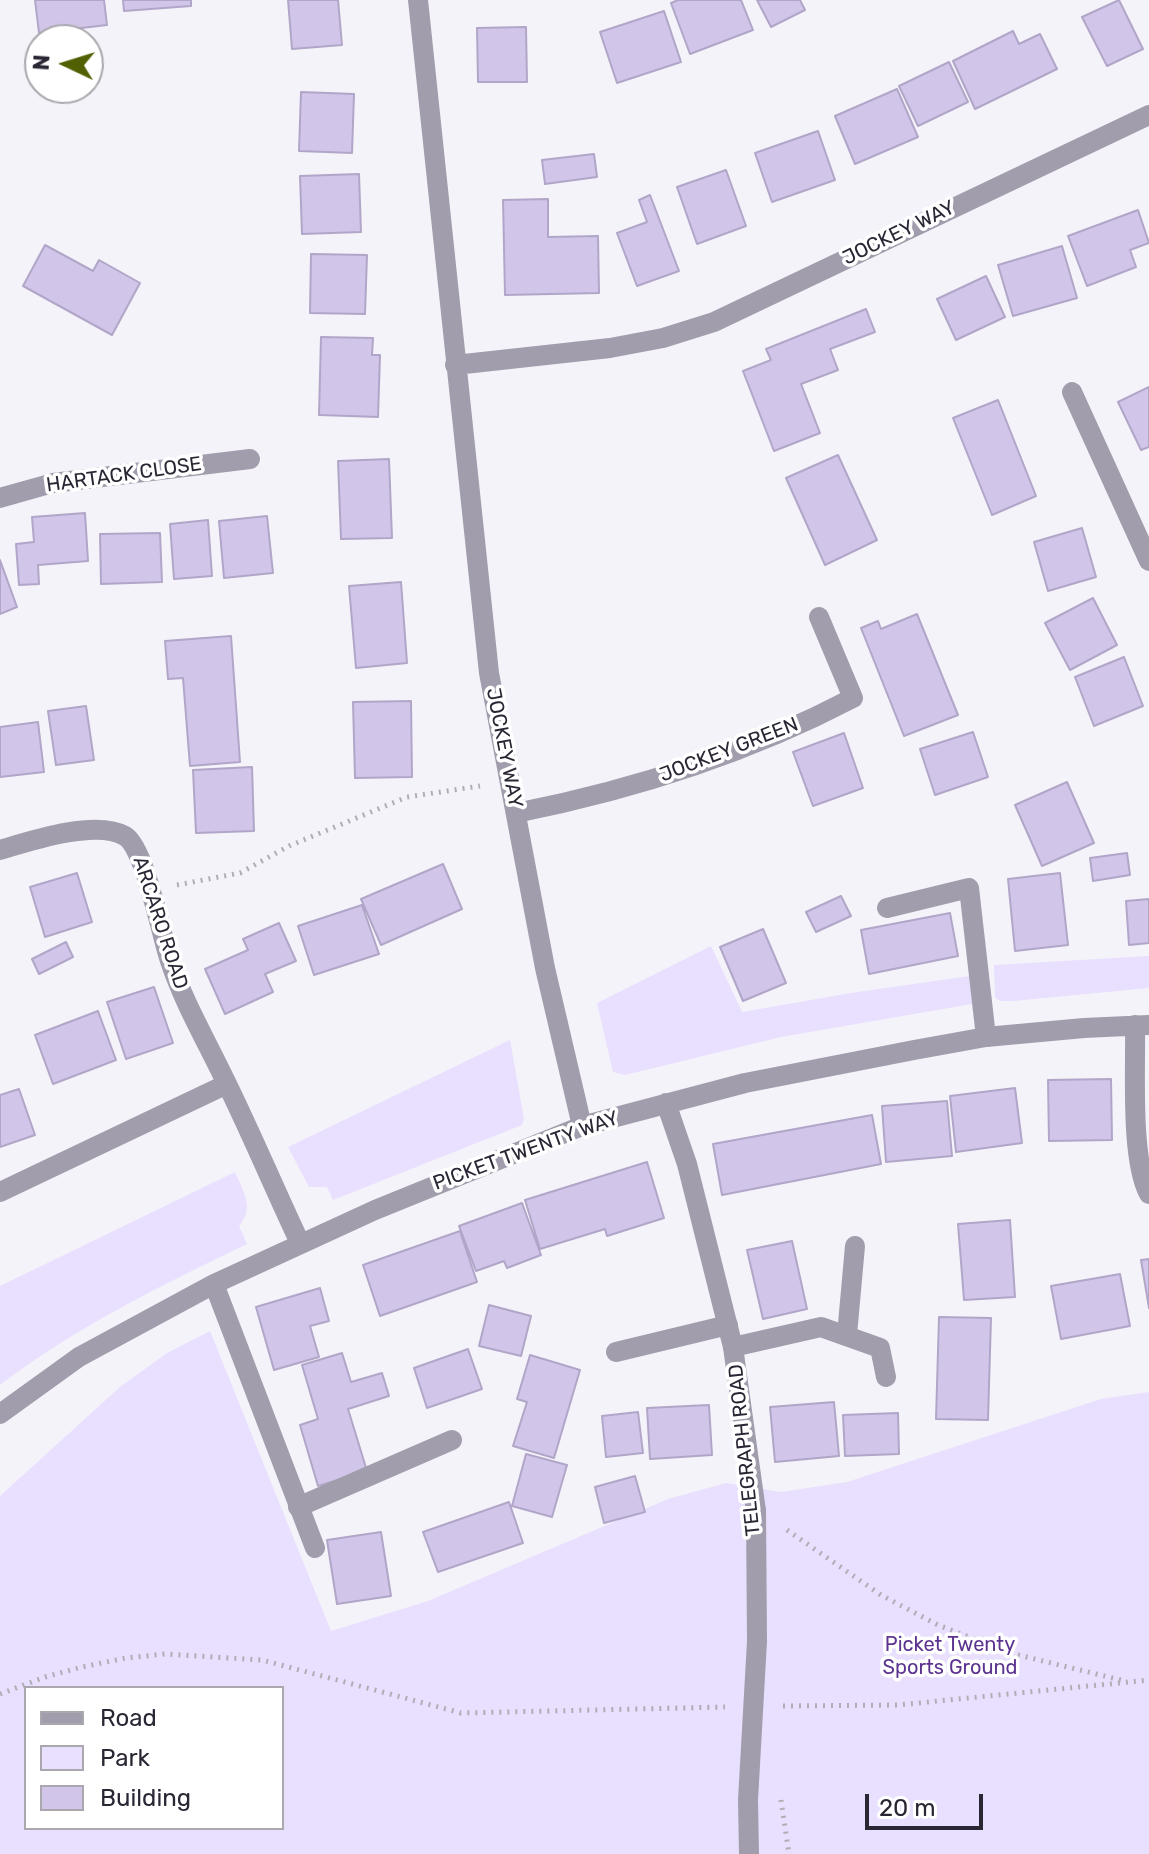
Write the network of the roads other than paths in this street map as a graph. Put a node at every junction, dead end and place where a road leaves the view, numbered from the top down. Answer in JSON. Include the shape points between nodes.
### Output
{"nodes":[{"id":1,"x":418,"y":0,"type":"edge"},
{"id":2,"x":1149,"y":115,"type":"edge"},
{"id":3,"x":455,"y":365,"type":"junction"},
{"id":4,"x":1072,"y":392,"type":"dead end"},
{"id":5,"x":250,"y":459,"type":"dead end"},
{"id":6,"x":0,"y":498,"type":"edge"},
{"id":7,"x":1140,"y":520,"type":"edge"},
{"id":8,"x":1149,"y":561,"type":"edge"},
{"id":9,"x":819,"y":617,"type":"dead end"},
{"id":10,"x":516,"y":813,"type":"junction"},
{"id":11,"x":0,"y":850,"type":"edge"},
{"id":12,"x":887,"y":908,"type":"dead end"},
{"id":13,"x":1142,"y":1025,"type":"edge"},
{"id":14,"x":986,"y":1037,"type":"junction"},
{"id":15,"x":227,"y":1084,"type":"junction"},
{"id":16,"x":666,"y":1103,"type":"junction"},
{"id":17,"x":582,"y":1126,"type":"junction"},
{"id":18,"x":0,"y":1192,"type":"edge"},
{"id":19,"x":1149,"y":1194,"type":"edge"},
{"id":20,"x":300,"y":1243,"type":"junction"},
{"id":21,"x":855,"y":1246,"type":"dead end"},
{"id":22,"x":214,"y":1284,"type":"junction"},
{"id":23,"x":728,"y":1325,"type":"junction"},
{"id":24,"x":847,"y":1335,"type":"junction"},
{"id":25,"x":733,"y":1347,"type":"junction"},
{"id":26,"x":616,"y":1352,"type":"dead end"},
{"id":27,"x":886,"y":1377,"type":"dead end"},
{"id":28,"x":0,"y":1414,"type":"edge"},
{"id":29,"x":452,"y":1440,"type":"dead end"},
{"id":30,"x":298,"y":1507,"type":"junction"},
{"id":31,"x":315,"y":1548,"type":"dead end"},
{"id":32,"x":749,"y":1854,"type":"edge"}],
"edges":[{"from":1,"to":3,"type":"street","name":"JOCKEY WAY"},
{"from":2,"to":3,"type":"street","name":"JOCKEY WAY","via":[[714,322],[610,348]]},
{"from":3,"to":10,"type":"street","name":"JOCKEY WAY","via":[[489,673]]},
{"from":4,"to":7,"type":"street"},
{"from":5,"to":6,"type":"street","name":"HARTACK CLOSE","via":[[53,483]]},
{"from":7,"to":8,"type":"street"},
{"from":9,"to":10,"type":"street","name":"JOCKEY GREEN","via":[[853,698],[782,731],[625,789]]},
{"from":10,"to":17,"type":"street","name":"JOCKEY WAY"},
{"from":11,"to":15,"type":"street","name":"ARCARO ROAD","via":[[88,830],[124,835],[134,844],[170,962]]},
{"from":12,"to":14,"type":"street","via":[[969,888]]},
{"from":13,"to":14,"type":"street","name":"PICKET TWENTY WAY"},
{"from":13,"to":19,"type":"street","via":[[1139,1156]]},
{"from":14,"to":16,"type":"street","name":"PICKET TWENTY WAY"},
{"from":15,"to":18,"type":"street"},
{"from":15,"to":20,"type":"street","name":"ARCARO ROAD"},
{"from":16,"to":17,"type":"street","name":"PICKET TWENTY WAY"},
{"from":16,"to":23,"type":"street","name":"TELEGRAPH ROAD"},
{"from":17,"to":20,"type":"street","name":"PICKET TWENTY WAY"},
{"from":20,"to":22,"type":"street","name":"PICKET TWENTY WAY"},
{"from":21,"to":24,"type":"street"},
{"from":22,"to":28,"type":"street","name":"PICKET TWENTY WAY","via":[[79,1357]]},
{"from":22,"to":30,"type":"street"},
{"from":23,"to":25,"type":"street","name":"TELEGRAPH ROAD"},
{"from":23,"to":26,"type":"street"},
{"from":24,"to":25,"type":"street","via":[[821,1327]]},
{"from":24,"to":27,"type":"street","via":[[880,1348]]},
{"from":25,"to":32,"type":"street","name":"TELEGRAPH ROAD","via":[[756,1511]]},
{"from":29,"to":30,"type":"street"},
{"from":30,"to":31,"type":"street"}]}
